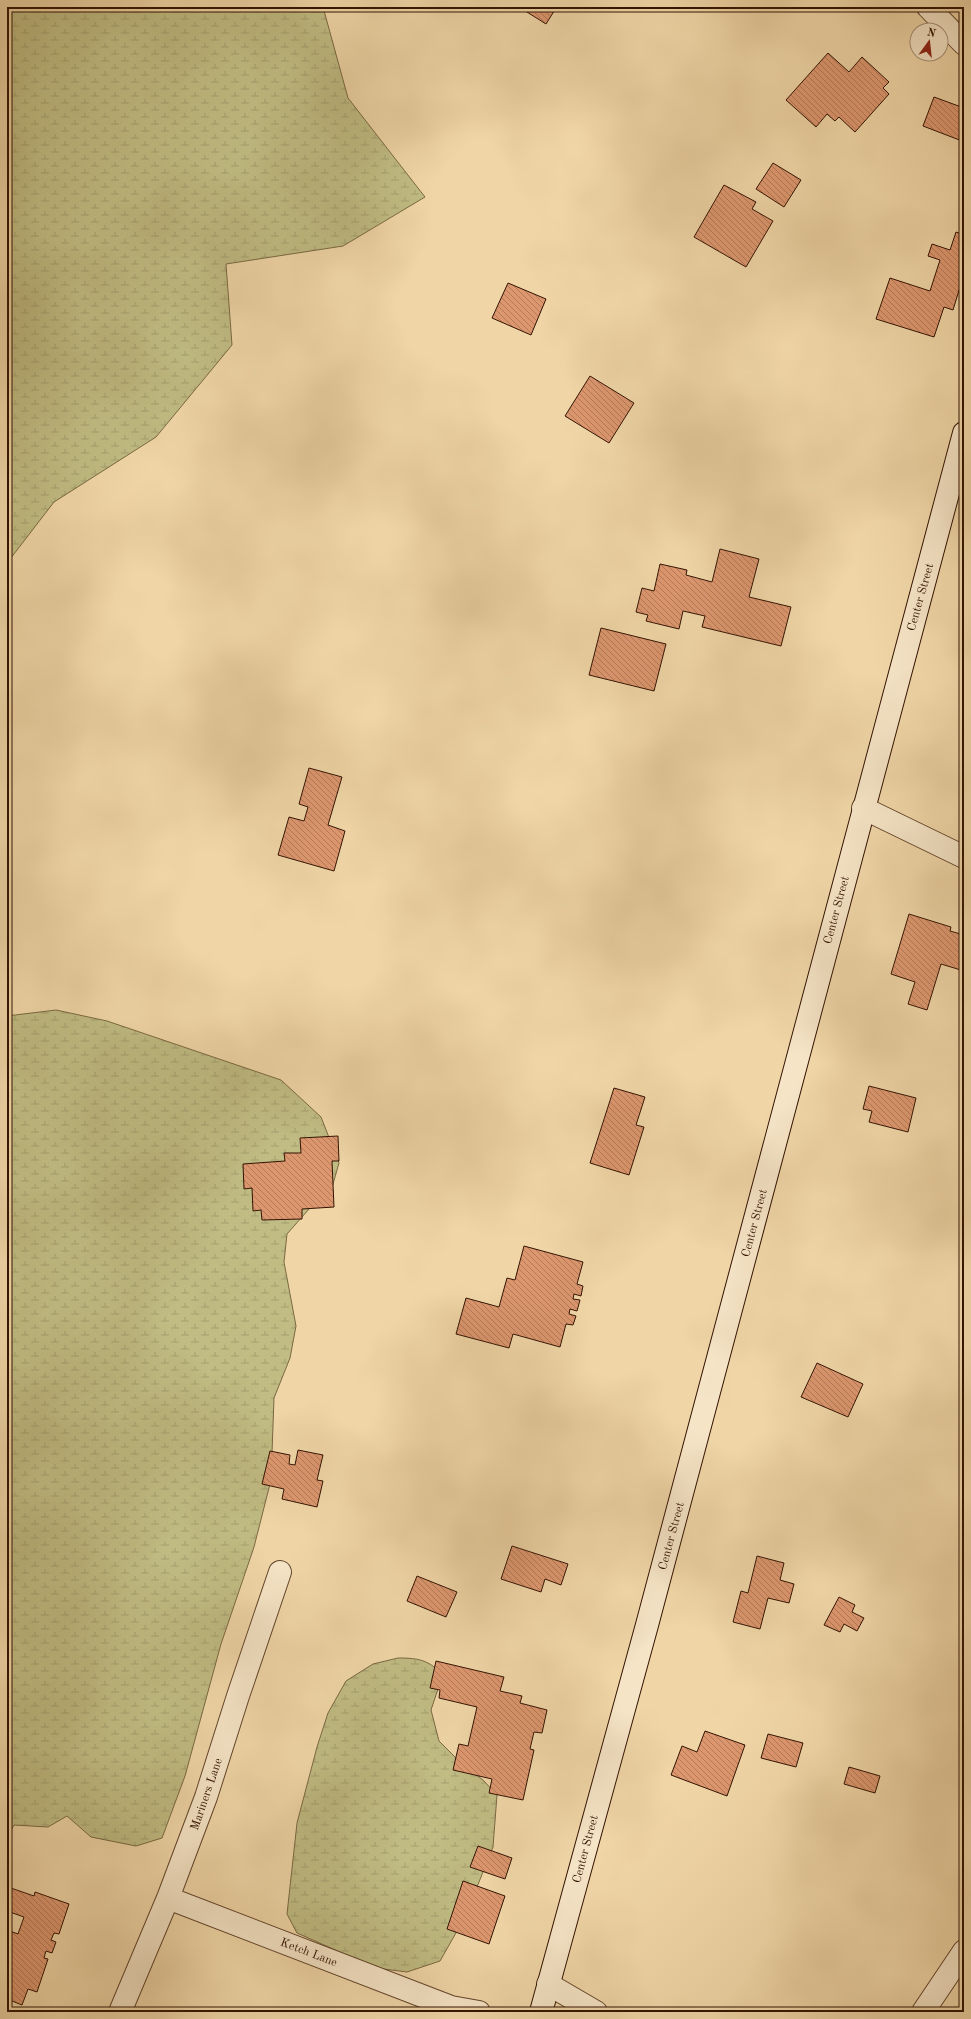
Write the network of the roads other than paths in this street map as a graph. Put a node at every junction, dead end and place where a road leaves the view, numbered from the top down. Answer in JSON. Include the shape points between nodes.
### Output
{"nodes":[{"id":1,"x":928,"y":7,"type":"edge"},
{"id":2,"x":964,"y":44,"type":"edge"},
{"id":3,"x":964,"y":434,"type":"edge"},
{"id":4,"x":863,"y":808,"type":"junction"},
{"id":5,"x":964,"y":857,"type":"edge"},
{"id":6,"x":280,"y":1572,"type":"dead end"},
{"id":7,"x":168,"y":1898,"type":"junction"},
{"id":8,"x":964,"y":1951,"type":"edge"},
{"id":9,"x":548,"y":1984,"type":"junction"},
{"id":10,"x":454,"y":2009,"type":"edge"},
{"id":11,"x":120,"y":2012,"type":"edge"},
{"id":12,"x":479,"y":2012,"type":"edge"},
{"id":13,"x":537,"y":2012,"type":"edge"},
{"id":14,"x":596,"y":2012,"type":"edge"},
{"id":15,"x":923,"y":2012,"type":"edge"}],
"edges":[{"from":1,"to":2,"type":"street"},
{"from":3,"to":4,"type":"street","name":"Center Street"},
{"from":4,"to":5,"type":"street"},
{"from":4,"to":9,"type":"street","name":"Center Street","via":[[647,1626]]},
{"from":6,"to":7,"type":"street","name":"Mariners Lane","via":[[206,1797]]},
{"from":7,"to":10,"type":"street","name":"Ketch Lane"},
{"from":7,"to":11,"type":"street","name":"Mariners Lane"},
{"from":8,"to":15,"type":"street"},
{"from":9,"to":13,"type":"street","name":"Center Street"},
{"from":9,"to":14,"type":"street"},
{"from":10,"to":12,"type":"street","name":"Ketch Lane"}]}
